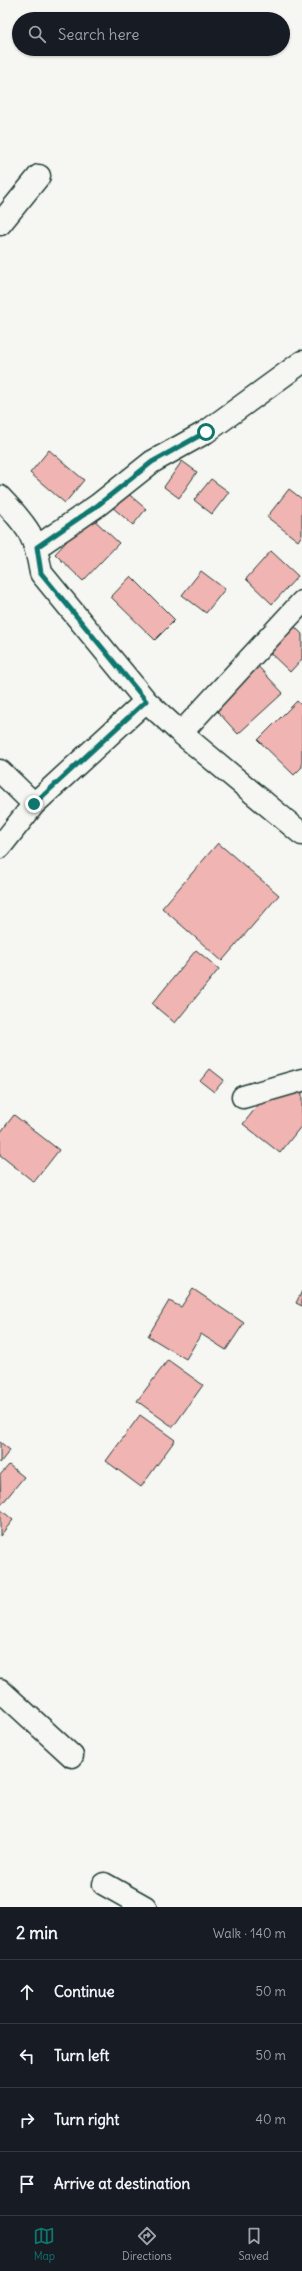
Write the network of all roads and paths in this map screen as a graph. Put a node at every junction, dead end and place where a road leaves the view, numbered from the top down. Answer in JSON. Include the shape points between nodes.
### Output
{"nodes":[{"id":1,"x":39,"y":176,"type":"dead end"},
{"id":2,"x":0,"y":224,"type":"edge"},
{"id":3,"x":302,"y":362,"type":"edge"},
{"id":4,"x":0,"y":497,"type":"edge"},
{"id":5,"x":37,"y":547,"type":"junction"},
{"id":6,"x":302,"y":602,"type":"edge"},
{"id":7,"x":146,"y":701,"type":"junction"},
{"id":8,"x":181,"y":733,"type":"junction"},
{"id":9,"x":0,"y":771,"type":"edge"},
{"id":10,"x":34,"y":804,"type":"junction"},
{"id":11,"x":302,"y":834,"type":"edge"},
{"id":12,"x":0,"y":847,"type":"edge"},
{"id":13,"x":302,"y":1080,"type":"edge"},
{"id":14,"x":243,"y":1097,"type":"dead end"},
{"id":15,"x":0,"y":1690,"type":"edge"},
{"id":16,"x":72,"y":1756,"type":"dead end"},
{"id":17,"x":104,"y":1884,"type":"dead end"},
{"id":18,"x":145,"y":1907,"type":"edge"}],
"edges":[{"from":1,"to":2,"type":"street"},
{"from":3,"to":5,"type":"street","via":[[206,432],[152,462],[98,505]]},
{"from":4,"to":5,"type":"street","via":[[29,529]]},
{"from":5,"to":7,"type":"street","via":[[41,573]]},
{"from":6,"to":8,"type":"street"},
{"from":7,"to":8,"type":"street"},
{"from":7,"to":10,"type":"street"},
{"from":8,"to":11,"type":"street"},
{"from":9,"to":10,"type":"street"},
{"from":10,"to":12,"type":"street"},
{"from":13,"to":14,"type":"street"},
{"from":15,"to":16,"type":"street"},
{"from":17,"to":18,"type":"street"}]}
